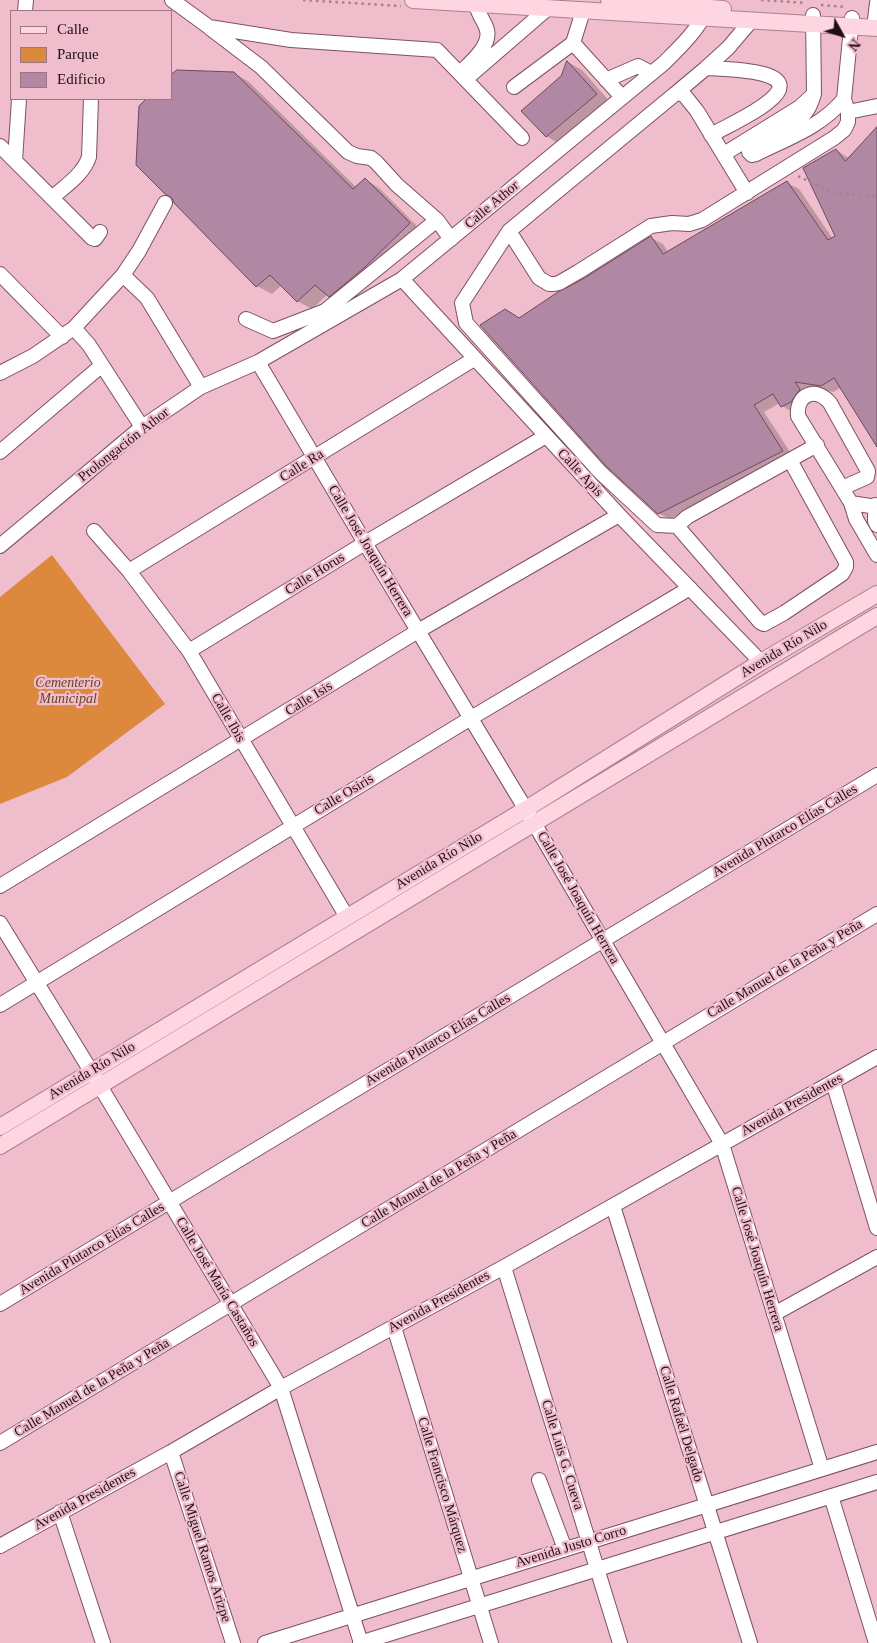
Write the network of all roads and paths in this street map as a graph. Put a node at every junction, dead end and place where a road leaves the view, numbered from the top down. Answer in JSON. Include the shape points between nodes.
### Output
{"nodes":[{"id":1,"x":172,"y":0,"type":"edge"},
{"id":2,"x":413,"y":0,"type":"edge"},
{"id":3,"x":609,"y":0,"type":"edge"},
{"id":4,"x":877,"y":3,"type":"edge"},
{"id":5,"x":476,"y":4,"type":"junction"},
{"id":6,"x":547,"y":9,"type":"junction"},
{"id":7,"x":707,"y":9,"type":"edge"},
{"id":8,"x":583,"y":11,"type":"junction"},
{"id":9,"x":813,"y":20,"type":"junction"},
{"id":10,"x":751,"y":21,"type":"junction"},
{"id":11,"x":851,"y":23,"type":"junction"},
{"id":12,"x":876,"y":24,"type":"edge"},
{"id":13,"x":209,"y":27,"type":"junction"},
{"id":14,"x":573,"y":43,"type":"junction"},
{"id":15,"x":706,"y":68,"type":"junction"},
{"id":16,"x":651,"y":73,"type":"junction"},
{"id":17,"x":463,"y":76,"type":"junction"},
{"id":18,"x":606,"y":80,"type":"junction"},
{"id":19,"x":514,"y":87,"type":"dead end"},
{"id":20,"x":675,"y":94,"type":"junction"},
{"id":21,"x":814,"y":94,"type":"junction"},
{"id":22,"x":622,"y":97,"type":"junction"},
{"id":23,"x":844,"y":99,"type":"junction"},
{"id":24,"x":19,"y":100,"type":"edge"},
{"id":25,"x":91,"y":100,"type":"edge"},
{"id":26,"x":877,"y":106,"type":"edge"},
{"id":27,"x":848,"y":112,"type":"junction"},
{"id":28,"x":711,"y":135,"type":"junction"},
{"id":29,"x":522,"y":138,"type":"dead end"},
{"id":30,"x":0,"y":146,"type":"edge"},
{"id":31,"x":724,"y":154,"type":"junction"},
{"id":32,"x":15,"y":161,"type":"junction"},
{"id":33,"x":787,"y":168,"type":"junction"},
{"id":34,"x":747,"y":192,"type":"junction"},
{"id":35,"x":877,"y":196,"type":"edge"},
{"id":36,"x":52,"y":198,"type":"junction"},
{"id":37,"x":165,"y":203,"type":"dead end"},
{"id":38,"x":437,"y":220,"type":"junction"},
{"id":39,"x":508,"y":230,"type":"junction"},
{"id":40,"x":100,"y":232,"type":"dead end"},
{"id":41,"x":451,"y":239,"type":"junction"},
{"id":42,"x":0,"y":274,"type":"edge"},
{"id":43,"x":123,"y":274,"type":"junction"},
{"id":44,"x":402,"y":279,"type":"junction"},
{"id":45,"x":5,"y":288,"type":"edge"},
{"id":46,"x":246,"y":319,"type":"dead end"},
{"id":47,"x":74,"y":328,"type":"junction"},
{"id":48,"x":62,"y":337,"type":"junction"},
{"id":49,"x":474,"y":359,"type":"junction"},
{"id":50,"x":258,"y":362,"type":"junction"},
{"id":51,"x":102,"y":366,"type":"junction"},
{"id":52,"x":0,"y":373,"type":"edge"},
{"id":53,"x":201,"y":387,"type":"junction"},
{"id":54,"x":142,"y":427,"type":"junction"},
{"id":55,"x":546,"y":436,"type":"junction"},
{"id":56,"x":817,"y":445,"type":"junction"},
{"id":57,"x":0,"y":452,"type":"edge"},
{"id":58,"x":314,"y":458,"type":"junction"},
{"id":59,"x":790,"y":460,"type":"junction"},
{"id":60,"x":842,"y":488,"type":"junction"},
{"id":61,"x":851,"y":503,"type":"junction"},
{"id":62,"x":876,"y":507,"type":"edge"},
{"id":63,"x":619,"y":514,"type":"junction"},
{"id":64,"x":856,"y":519,"type":"junction"},
{"id":65,"x":877,"y":524,"type":"edge"},
{"id":66,"x":677,"y":526,"type":"junction"},
{"id":67,"x":94,"y":531,"type":"dead end"},
{"id":68,"x":2,"y":539,"type":"edge"},
{"id":69,"x":877,"y":539,"type":"edge"},
{"id":70,"x":365,"y":543,"type":"junction"},
{"id":71,"x":877,"y":556,"type":"edge"},
{"id":72,"x":877,"y":566,"type":"edge"},
{"id":73,"x":129,"y":571,"type":"junction"},
{"id":74,"x":690,"y":588,"type":"junction"},
{"id":75,"x":877,"y":594,"type":"edge"},
{"id":76,"x":877,"y":616,"type":"edge"},
{"id":77,"x":418,"y":631,"type":"junction"},
{"id":78,"x":189,"y":651,"type":"junction"},
{"id":79,"x":761,"y":662,"type":"junction"},
{"id":80,"x":471,"y":718,"type":"junction"},
{"id":81,"x":241,"y":740,"type":"junction"},
{"id":82,"x":877,"y":775,"type":"edge"},
{"id":83,"x":530,"y":816,"type":"junction"},
{"id":84,"x":293,"y":827,"type":"junction"},
{"id":85,"x":0,"y":886,"type":"edge"},
{"id":86,"x":877,"y":914,"type":"edge"},
{"id":87,"x":347,"y":917,"type":"junction"},
{"id":88,"x":0,"y":923,"type":"edge"},
{"id":89,"x":603,"y":941,"type":"junction"},
{"id":90,"x":38,"y":983,"type":"junction"},
{"id":91,"x":0,"y":1005,"type":"edge"},
{"id":92,"x":663,"y":1043,"type":"junction"},
{"id":93,"x":877,"y":1057,"type":"edge"},
{"id":94,"x":91,"y":1071,"type":"junction"},
{"id":95,"x":833,"y":1082,"type":"junction"},
{"id":96,"x":100,"y":1086,"type":"junction"},
{"id":97,"x":0,"y":1127,"type":"edge"},
{"id":98,"x":722,"y":1144,"type":"junction"},
{"id":99,"x":0,"y":1146,"type":"edge"},
{"id":100,"x":169,"y":1202,"type":"junction"},
{"id":101,"x":613,"y":1206,"type":"junction"},
{"id":102,"x":877,"y":1228,"type":"edge"},
{"id":103,"x":877,"y":1258,"type":"edge"},
{"id":104,"x":504,"y":1267,"type":"junction"},
{"id":105,"x":0,"y":1304,"type":"edge"},
{"id":106,"x":230,"y":1304,"type":"junction"},
{"id":107,"x":774,"y":1314,"type":"junction"},
{"id":108,"x":394,"y":1327,"type":"junction"},
{"id":109,"x":281,"y":1388,"type":"junction"},
{"id":110,"x":0,"y":1443,"type":"edge"},
{"id":111,"x":171,"y":1452,"type":"junction"},
{"id":112,"x":877,"y":1452,"type":"edge"},
{"id":113,"x":822,"y":1469,"type":"junction"},
{"id":114,"x":539,"y":1480,"type":"dead end"},
{"id":115,"x":877,"y":1482,"type":"edge"},
{"id":116,"x":831,"y":1496,"type":"junction"},
{"id":117,"x":707,"y":1505,"type":"junction"},
{"id":118,"x":60,"y":1512,"type":"junction"},
{"id":119,"x":716,"y":1532,"type":"junction"},
{"id":120,"x":589,"y":1542,"type":"junction"},
{"id":121,"x":0,"y":1546,"type":"edge"},
{"id":122,"x":565,"y":1549,"type":"junction"},
{"id":123,"x":597,"y":1569,"type":"junction"},
{"id":124,"x":471,"y":1579,"type":"junction"},
{"id":125,"x":479,"y":1606,"type":"junction"},
{"id":126,"x":352,"y":1616,"type":"junction"},
{"id":127,"x":103,"y":1643,"type":"edge"},
{"id":128,"x":232,"y":1643,"type":"edge"},
{"id":129,"x":265,"y":1643,"type":"edge"},
{"id":130,"x":360,"y":1643,"type":"edge"},
{"id":131,"x":490,"y":1643,"type":"edge"},
{"id":132,"x":620,"y":1643,"type":"edge"},
{"id":133,"x":750,"y":1643,"type":"edge"},
{"id":134,"x":876,"y":1643,"type":"edge"}],
"edges":[{"from":1,"to":13,"type":"street"},
{"from":2,"to":5,"type":"main road"},
{"from":3,"to":7,"type":"main road"},
{"from":4,"to":12,"type":"street"},
{"from":5,"to":6,"type":"main road"},
{"from":5,"to":17,"type":"street","via":[[487,38]]},
{"from":6,"to":8,"type":"main road"},
{"from":6,"to":17,"type":"street"},
{"from":7,"to":8,"type":"main road"},
{"from":7,"to":9,"type":"main road"},
{"from":7,"to":10,"type":"main road"},
{"from":7,"to":16,"type":"street","name":"Calle Athor","via":[[682,45]]},
{"from":8,"to":14,"type":"street"},
{"from":9,"to":10,"type":"main road"},
{"from":9,"to":11,"type":"main road"},
{"from":9,"to":21,"type":"street"},
{"from":10,"to":15,"type":"street"},
{"from":11,"to":12,"type":"main road"},
{"from":11,"to":23,"type":"street"},
{"from":13,"to":17,"type":"street","via":[[291,40],[437,50]]},
{"from":13,"to":38,"type":"street","via":[[261,67],[348,152],[371,158]]},
{"from":14,"to":18,"type":"street"},
{"from":14,"to":19,"type":"street"},
{"from":15,"to":20,"type":"street"},
{"from":15,"to":28,"type":"street","via":[[772,76],[780,84],[780,90],[768,102]]},
{"from":16,"to":18,"type":"street","via":[[638,66]]},
{"from":16,"to":22,"type":"street","name":"Calle Athor"},
{"from":17,"to":29,"type":"street"},
{"from":18,"to":22,"type":"street"},
{"from":20,"to":28,"type":"street","via":[[680,93],[690,101]]},
{"from":20,"to":39,"type":"street"},
{"from":21,"to":23,"type":"street","via":[[807,112],[792,125],[749,148],[751,154],[814,126]]},
{"from":21,"to":31,"type":"street","via":[[800,107]]},
{"from":22,"to":41,"type":"street","name":"Calle Athor"},
{"from":23,"to":27,"type":"street"},
{"from":24,"to":32,"type":"street"},
{"from":25,"to":36,"type":"street","via":[[86,164]]},
{"from":26,"to":27,"type":"street"},
{"from":27,"to":33,"type":"street","via":[[844,130]]},
{"from":28,"to":31,"type":"street"},
{"from":30,"to":32,"type":"street"},
{"from":31,"to":34,"type":"street"},
{"from":32,"to":36,"type":"street"},
{"from":33,"to":34,"type":"street"},
{"from":33,"to":35,"type":"path","via":[[800,178],[833,193]]},
{"from":34,"to":39,"type":"street","via":[[694,224],[651,226],[554,284],[539,278]]},
{"from":36,"to":40,"type":"street","via":[[93,239]]},
{"from":37,"to":43,"type":"street"},
{"from":38,"to":41,"type":"street"},
{"from":38,"to":46,"type":"street","via":[[325,311],[273,331]]},
{"from":39,"to":66,"type":"street","via":[[462,303],[466,323],[600,472],[656,525]]},
{"from":41,"to":44,"type":"street","name":"Calle Athor"},
{"from":42,"to":45,"type":"street"},
{"from":43,"to":47,"type":"street"},
{"from":43,"to":53,"type":"street","via":[[147,298]]},
{"from":44,"to":49,"type":"street","name":"Calle Apis"},
{"from":44,"to":50,"type":"street","name":"Calle Athor"},
{"from":45,"to":48,"type":"street"},
{"from":47,"to":48,"type":"street"},
{"from":47,"to":51,"type":"street"},
{"from":48,"to":52,"type":"street"},
{"from":49,"to":55,"type":"street","name":"Calle Apis"},
{"from":49,"to":58,"type":"street","name":"Calle Ra"},
{"from":50,"to":53,"type":"street","name":"Prolongación Athor"},
{"from":50,"to":58,"type":"street","name":"Calle José Joaquín Herrera"},
{"from":51,"to":54,"type":"street"},
{"from":51,"to":57,"type":"street"},
{"from":53,"to":54,"type":"street","name":"Prolongación Athor"},
{"from":54,"to":68,"type":"street","name":"Prolongación Athor"},
{"from":55,"to":63,"type":"street","name":"Calle Apis"},
{"from":55,"to":70,"type":"street","name":"Calle Horus"},
{"from":56,"to":59,"type":"street"},
{"from":56,"to":60,"type":"street"},
{"from":56,"to":60,"type":"street","via":[[798,416],[801,400],[812,394],[821,395],[830,403],[868,471],[866,477]]},
{"from":58,"to":70,"type":"street","name":"Calle José Joaquín Herrera"},
{"from":58,"to":73,"type":"street","name":"Calle Ra"},
{"from":59,"to":66,"type":"street","via":[[687,517]]},
{"from":59,"to":66,"type":"street","via":[[846,567],[842,574],[766,624],[760,622]]},
{"from":60,"to":61,"type":"street"},
{"from":61,"to":62,"type":"street"},
{"from":61,"to":64,"type":"street"},
{"from":62,"to":65,"type":"street"},
{"from":63,"to":74,"type":"street","name":"Calle Apis"},
{"from":63,"to":77,"type":"street","name":"Calle Isis"},
{"from":64,"to":69,"type":"street","via":[[868,525]]},
{"from":64,"to":71,"type":"street"},
{"from":64,"to":72,"type":"street","via":[[856,533]]},
{"from":67,"to":73,"type":"street","name":"Calle Ibis"},
{"from":70,"to":77,"type":"street","name":"Calle José Joaquín Herrera"},
{"from":70,"to":78,"type":"street","name":"Calle Horus"},
{"from":73,"to":78,"type":"street","name":"Calle Ibis"},
{"from":74,"to":79,"type":"street","name":"Calle Apis"},
{"from":74,"to":80,"type":"street","name":"Calle Osiris"},
{"from":75,"to":79,"type":"main road","name":"Avenida Río Nilo"},
{"from":76,"to":83,"type":"main road","name":"Avenida Río Nilo"},
{"from":77,"to":80,"type":"street","name":"Calle José Joaquín Herrera"},
{"from":77,"to":81,"type":"street","name":"Calle Isis"},
{"from":78,"to":81,"type":"street","name":"Calle Ibis"},
{"from":79,"to":83,"type":"main road","name":"Avenida Río Nilo"},
{"from":80,"to":83,"type":"street","name":"Calle José Joaquín Herrera"},
{"from":80,"to":84,"type":"street","name":"Calle Osiris"},
{"from":81,"to":84,"type":"street","name":"Calle Ibis"},
{"from":81,"to":85,"type":"street","name":"Calle Isis"},
{"from":82,"to":89,"type":"street","name":"Avenida Plutarco Elías Calles"},
{"from":83,"to":87,"type":"main road","name":"Avenida Río Nilo"},
{"from":83,"to":89,"type":"street","name":"Calle José Joaquín Herrera"},
{"from":83,"to":96,"type":"main road","name":"Avenida Río Nilo"},
{"from":84,"to":87,"type":"street","name":"Calle Ibis"},
{"from":84,"to":90,"type":"street","name":"Calle Osiris"},
{"from":86,"to":92,"type":"street","name":"Calle Manuel de la Peña y Peña"},
{"from":87,"to":94,"type":"main road","name":"Avenida Río Nilo"},
{"from":88,"to":90,"type":"street","name":"Calle José María Castaños"},
{"from":89,"to":92,"type":"street","name":"Calle José Joaquín Herrera"},
{"from":89,"to":100,"type":"street","name":"Avenida Plutarco Elías Calles"},
{"from":90,"to":91,"type":"street","name":"Calle Osiris"},
{"from":90,"to":94,"type":"street","name":"Calle José María Castaños"},
{"from":92,"to":98,"type":"street","name":"Calle José Joaquín Herrera"},
{"from":92,"to":106,"type":"street","name":"Calle Manuel de la Peña y Peña"},
{"from":93,"to":95,"type":"street","name":"Avenida Presidentes"},
{"from":94,"to":96,"type":"street","name":"Calle José María Castaños"},
{"from":94,"to":97,"type":"main road","name":"Avenida Río Nilo"},
{"from":95,"to":98,"type":"street","name":"Avenida Presidentes"},
{"from":95,"to":102,"type":"street"},
{"from":96,"to":99,"type":"main road","name":"Avenida Río Nilo"},
{"from":96,"to":100,"type":"street","name":"Calle José María Castaños"},
{"from":98,"to":101,"type":"street","name":"Avenida Presidentes"},
{"from":98,"to":107,"type":"street","name":"Calle José Joaquín Herrera"},
{"from":100,"to":105,"type":"street","name":"Avenida Plutarco Elías Calles"},
{"from":100,"to":106,"type":"street","name":"Calle José María Castaños"},
{"from":101,"to":104,"type":"street","name":"Avenida Presidentes"},
{"from":101,"to":117,"type":"street","name":"Calle Rafaél Delgado"},
{"from":103,"to":107,"type":"street"},
{"from":104,"to":108,"type":"street","name":"Avenida Presidentes"},
{"from":104,"to":120,"type":"street","name":"Calle Luis G. Cueva"},
{"from":106,"to":109,"type":"street","name":"Calle José María Castaños"},
{"from":106,"to":110,"type":"street","name":"Calle Manuel de la Peña y Peña"},
{"from":107,"to":113,"type":"street","name":"Calle José Joaquín Herrera"},
{"from":108,"to":109,"type":"street","name":"Avenida Presidentes"},
{"from":108,"to":124,"type":"street","name":"Calle Francisco Márquez"},
{"from":109,"to":111,"type":"street","name":"Avenida Presidentes"},
{"from":109,"to":126,"type":"street","name":"Calle José María Castaños"},
{"from":111,"to":118,"type":"street","name":"Avenida Presidentes"},
{"from":111,"to":128,"type":"street","name":"Calle Miguel Ramos Arizpe"},
{"from":112,"to":113,"type":"street","name":"Avenida Justo Corro"},
{"from":113,"to":117,"type":"street","name":"Avenida Justo Corro"},
{"from":114,"to":122,"type":"street"},
{"from":115,"to":116,"type":"street","name":"Avenida Justo Corro"},
{"from":116,"to":119,"type":"street","name":"Avenida Justo Corro"},
{"from":116,"to":134,"type":"street"},
{"from":117,"to":119,"type":"street","name":"Calle Rafaél Delgado"},
{"from":117,"to":120,"type":"street","name":"Avenida Justo Corro"},
{"from":118,"to":121,"type":"street","name":"Avenida Presidentes"},
{"from":118,"to":127,"type":"street"},
{"from":119,"to":123,"type":"street","name":"Avenida Justo Corro"},
{"from":119,"to":133,"type":"street","name":"Calle Rafaél Delgado"},
{"from":120,"to":122,"type":"street","name":"Avenida Justo Corro"},
{"from":120,"to":123,"type":"street","name":"Calle Luis G. Cueva"},
{"from":122,"to":124,"type":"street","name":"Avenida Justo Corro"},
{"from":123,"to":125,"type":"street","name":"Avenida Justo Corro"},
{"from":123,"to":132,"type":"street","name":"Calle Luis G. Cueva"},
{"from":124,"to":125,"type":"street","name":"Calle Francisco Márquez"},
{"from":124,"to":126,"type":"street","name":"Avenida Justo Corro"},
{"from":125,"to":130,"type":"street","name":"Avenida Justo Corro"},
{"from":125,"to":131,"type":"street","name":"Calle Francisco Márquez"},
{"from":126,"to":129,"type":"street","name":"Avenida Justo Corro"},
{"from":126,"to":130,"type":"street","name":"Calle José María Castaños"}]}
